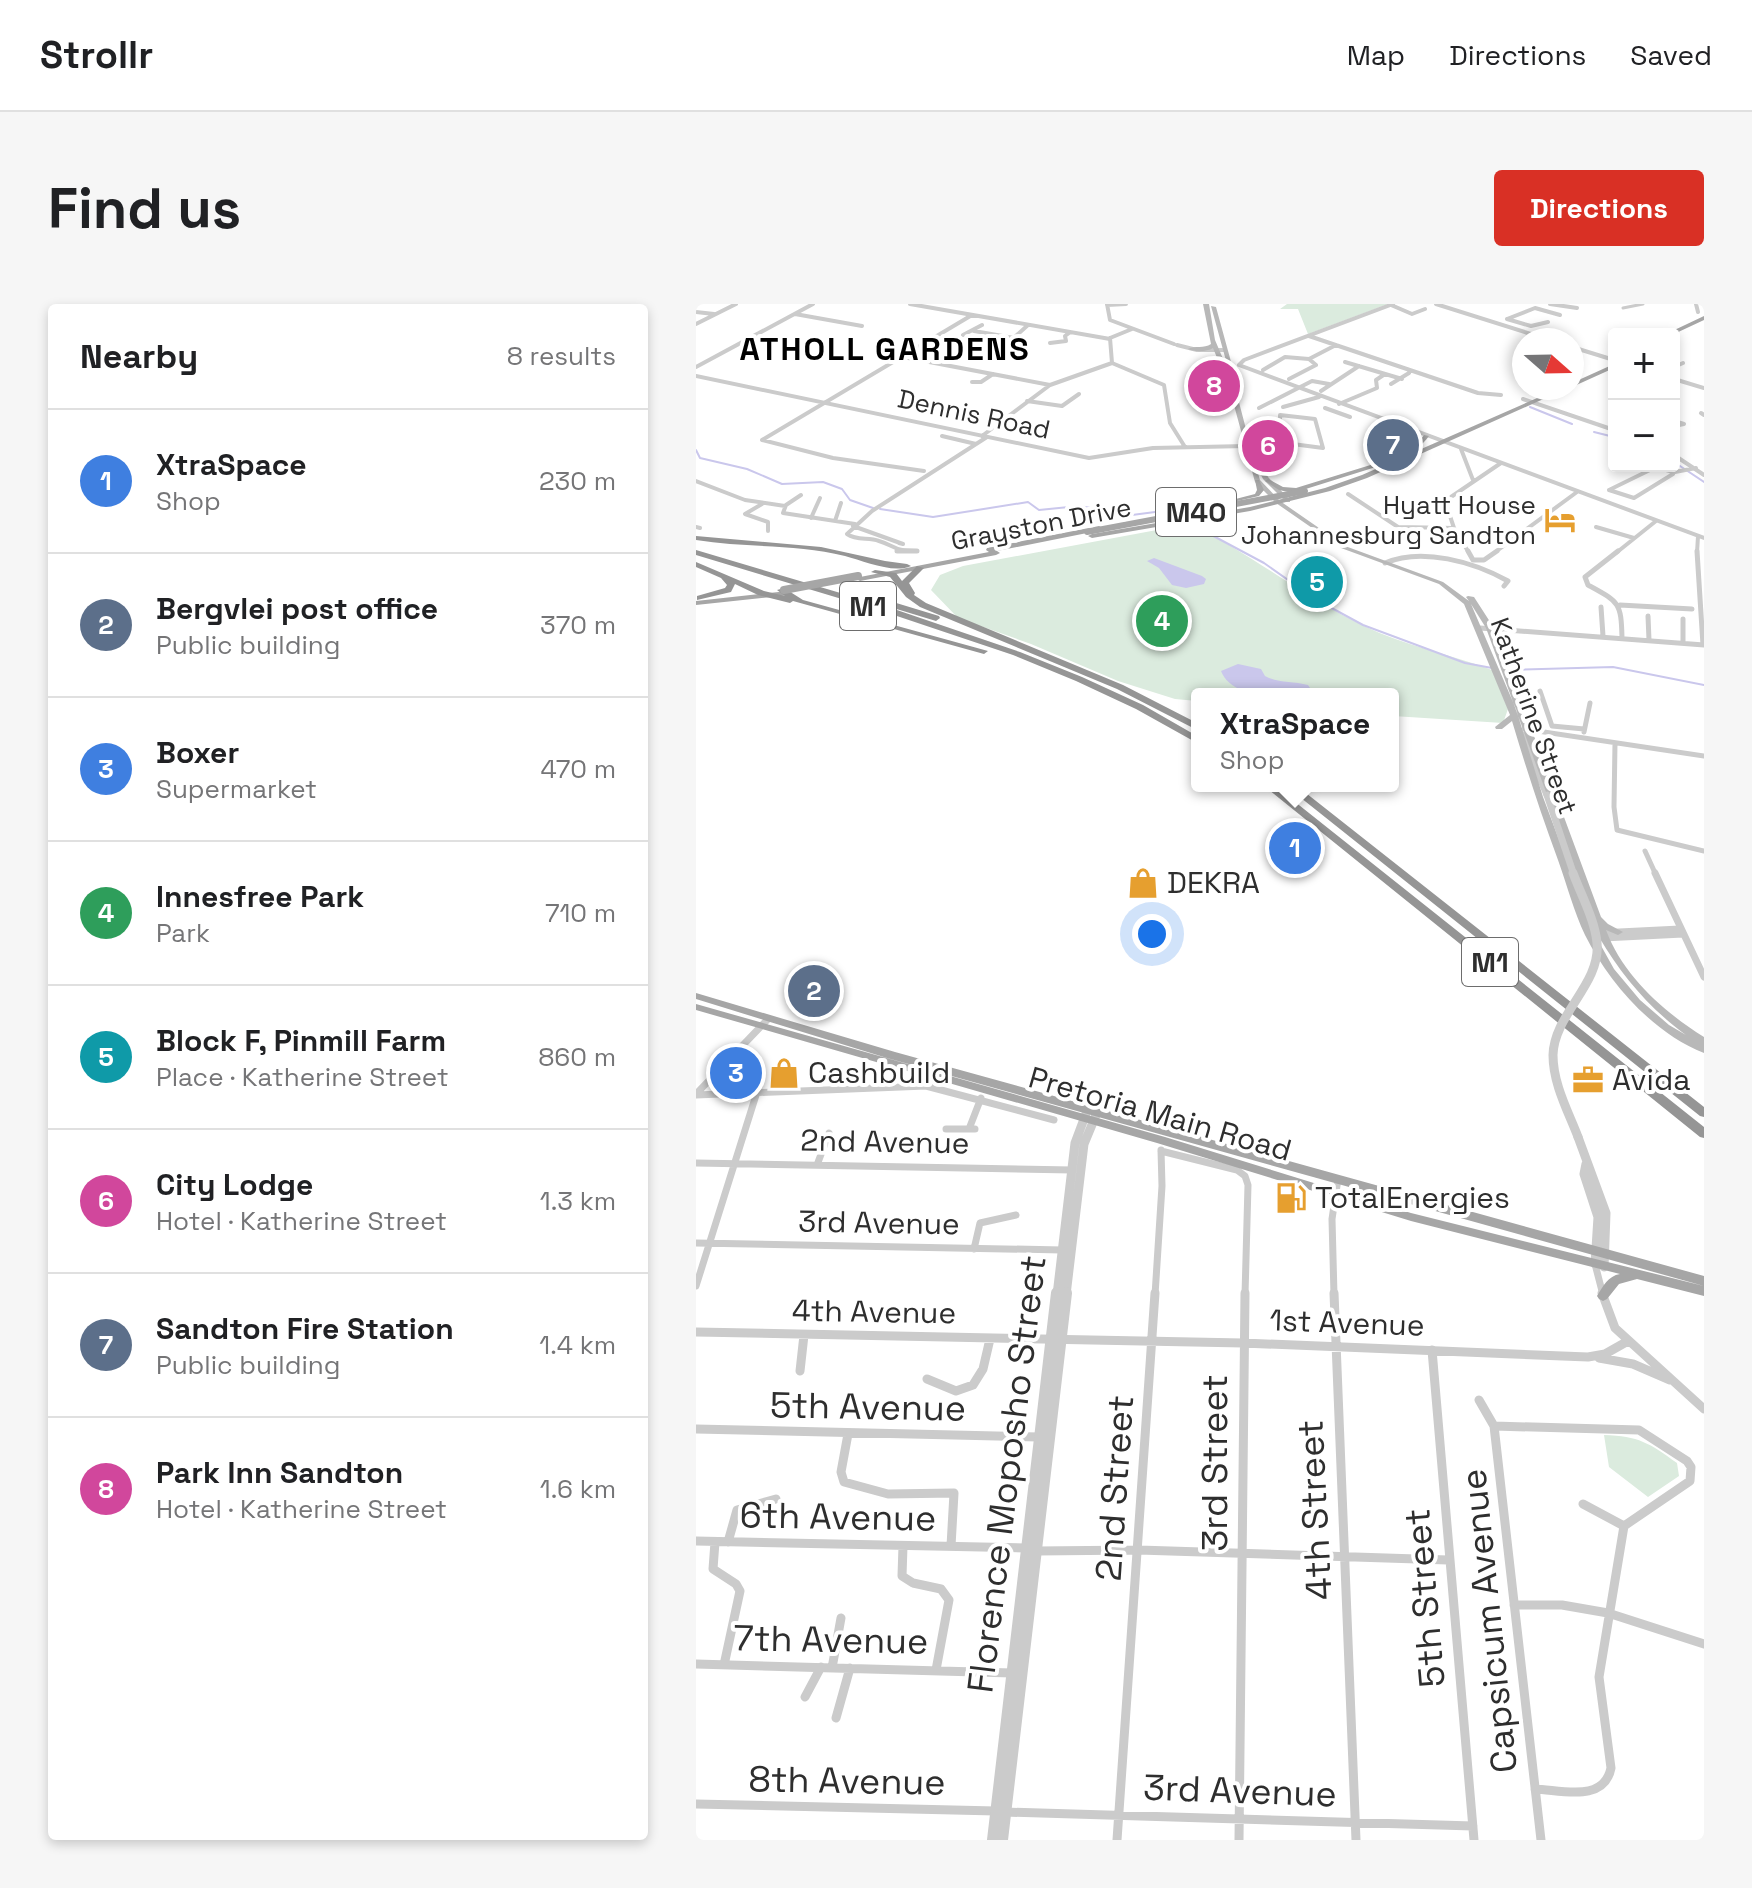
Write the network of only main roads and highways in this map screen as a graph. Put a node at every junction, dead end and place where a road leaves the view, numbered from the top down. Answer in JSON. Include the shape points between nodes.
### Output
{"nodes":[{"id":1,"x":1210,"y":304,"type":"edge"},
{"id":2,"x":1702,"y":319,"type":"edge"},
{"id":3,"x":1680,"y":329,"type":"edge"},
{"id":4,"x":1680,"y":335,"type":"edge"},
{"id":5,"x":1191,"y":349,"type":"road end"},
{"id":6,"x":1218,"y":349,"type":"junction"},
{"id":7,"x":1608,"y":363,"type":"edge"},
{"id":8,"x":1608,"y":364,"type":"edge"},
{"id":9,"x":1584,"y":372,"type":"edge"},
{"id":10,"x":1584,"y":378,"type":"edge"},
{"id":11,"x":1521,"y":400,"type":"edge"},
{"id":12,"x":1538,"y":400,"type":"edge"},
{"id":13,"x":1431,"y":440,"type":"junction"},
{"id":14,"x":1458,"y":448,"type":"road end"},
{"id":15,"x":1402,"y":457,"type":"junction"},
{"id":16,"x":1377,"y":465,"type":"junction"},
{"id":17,"x":1360,"y":475,"type":"junction"},
{"id":18,"x":1257,"y":481,"type":"junction"},
{"id":19,"x":1268,"y":481,"type":"junction"},
{"id":20,"x":1303,"y":493,"type":"junction"},
{"id":21,"x":1270,"y":495,"type":"junction"},
{"id":22,"x":1285,"y":502,"type":"junction"},
{"id":23,"x":1210,"y":507,"type":"junction"},
{"id":24,"x":696,"y":538,"type":"edge"},
{"id":25,"x":1064,"y":541,"type":"junction"},
{"id":26,"x":696,"y":545,"type":"edge"},
{"id":27,"x":990,"y":550,"type":"junction"},
{"id":28,"x":696,"y":552,"type":"edge"},
{"id":29,"x":1391,"y":561,"type":"junction"},
{"id":30,"x":869,"y":562,"type":"junction"},
{"id":31,"x":696,"y":564,"type":"edge"},
{"id":32,"x":907,"y":566,"type":"junction"},
{"id":33,"x":920,"y":568,"type":"junction"},
{"id":34,"x":876,"y":574,"type":"junction"},
{"id":35,"x":891,"y":574,"type":"junction"},
{"id":36,"x":723,"y":576,"type":"junction"},
{"id":37,"x":784,"y":592,"type":"junction"},
{"id":38,"x":766,"y":594,"type":"junction"},
{"id":39,"x":697,"y":600,"type":"edge"},
{"id":40,"x":923,"y":605,"type":"junction"},
{"id":41,"x":845,"y":614,"type":"junction"},
{"id":42,"x":1038,"y":652,"type":"junction"},
{"id":43,"x":1501,"y":670,"type":"junction"},
{"id":44,"x":1109,"y":693,"type":"junction"},
{"id":45,"x":1514,"y":716,"type":"junction"},
{"id":46,"x":1191,"y":724,"type":"edge"},
{"id":47,"x":1499,"y":727,"type":"dead end"},
{"id":48,"x":1524,"y":729,"type":"junction"},
{"id":49,"x":1191,"y":737,"type":"edge"},
{"id":50,"x":1276,"y":792,"type":"edge"},
{"id":51,"x":1299,"y":792,"type":"edge"},
{"id":52,"x":1596,"y":914,"type":"junction"},
{"id":53,"x":1611,"y":949,"type":"junction"},
{"id":54,"x":696,"y":996,"type":"edge"},
{"id":55,"x":696,"y":1007,"type":"edge"},
{"id":56,"x":765,"y":1022,"type":"junction"},
{"id":57,"x":1704,"y":1042,"type":"edge"},
{"id":58,"x":1704,"y":1050,"type":"edge"},
{"id":59,"x":1704,"y":1113,"type":"edge"},
{"id":60,"x":1090,"y":1115,"type":"junction"},
{"id":61,"x":1704,"y":1134,"type":"edge"},
{"id":62,"x":1600,"y":1262,"type":"junction"},
{"id":63,"x":1649,"y":1278,"type":"junction"},
{"id":64,"x":1704,"y":1281,"type":"edge"},
{"id":65,"x":1704,"y":1291,"type":"edge"},
{"id":66,"x":1603,"y":1296,"type":"road end"}],
"edges":[{"from":1,"to":6,"type":"main road","name":"Katherine Street"},
{"from":1,"to":6,"type":"main road","name":"Katherine Street"},
{"from":2,"to":3,"type":"main road"},
{"from":2,"to":4,"type":"main road"},
{"from":5,"to":6,"type":"main road"},
{"from":6,"to":18,"type":"main road","name":"Katherine Street"},
{"from":6,"to":19,"type":"main road","name":"Katherine Street"},
{"from":7,"to":9,"type":"main road"},
{"from":8,"to":10,"type":"main road"},
{"from":11,"to":13,"type":"main road","name":"Grayston Drive","number":"M40"},
{"from":12,"to":13,"type":"main road","name":"Grayston Drive","number":"M40","via":[[1443,442]]},
{"from":13,"to":14,"type":"main road"},
{"from":13,"to":15,"type":"main road","name":"Grayston Drive","number":"M40"},
{"from":13,"to":15,"type":"main road"},
{"from":15,"to":16,"type":"main road","name":"Grayston Drive","number":"M40"},
{"from":15,"to":17,"type":"main road","name":"Grayston Drive","number":"M40"},
{"from":15,"to":20,"type":"main road","via":[[1352,483]]},
{"from":16,"to":17,"type":"main road","name":"Grayston Drive","number":"M40"},
{"from":16,"to":20,"type":"main road"},
{"from":17,"to":25,"type":"main road","name":"Grayston Drive","number":"M40","bridge":true,"via":[[1308,493]]},
{"from":17,"to":27,"type":"main road","name":"Grayston Drive","number":"M40","bridge":true,"via":[[1305,491]]},
{"from":18,"to":21,"type":"main road","name":"Katherine Street"},
{"from":18,"to":23,"type":"main road","via":[[1257,495]]},
{"from":19,"to":20,"type":"main road"},
{"from":19,"to":22,"type":"main road","name":"Katherine Street"},
{"from":20,"to":22,"type":"main road"},
{"from":20,"to":22,"type":"main road"},
{"from":21,"to":22,"type":"main road"},
{"from":21,"to":23,"type":"main road"},
{"from":22,"to":25,"type":"main road"},
{"from":22,"to":29,"type":"main road","name":"Katherine Street","via":[[1349,544]]},
{"from":23,"to":27,"type":"main road"},
{"from":24,"to":30,"type":"highway","via":[[826,549]]},
{"from":25,"to":33,"type":"main road","name":"Grayston Drive","number":"M40"},
{"from":26,"to":42,"type":"highway","number":"M1"},
{"from":27,"to":32,"type":"main road","name":"Grayston Drive","number":"M40"},
{"from":28,"to":44,"type":"highway","number":"M1","via":[[1004,649]]},
{"from":29,"to":43,"type":"main road","name":"Katherine Street","via":[[1450,588],[1471,608]]},
{"from":29,"to":43,"type":"main road","name":"Katherine Street","via":[[1456,586],[1478,606]]},
{"from":30,"to":32,"type":"highway"},
{"from":30,"to":34,"type":"highway"},
{"from":31,"to":36,"type":"highway"},
{"from":32,"to":34,"type":"main road","name":"Grayston Drive","number":"M40"},
{"from":33,"to":35,"type":"main road","name":"Grayston Drive","number":"M40"},
{"from":33,"to":40,"type":"highway","via":[[905,583]]},
{"from":34,"to":35,"type":"highway"},
{"from":34,"to":37,"type":"main road","name":"Grayston Drive","number":"M40","bridge":true},
{"from":35,"to":40,"type":"highway"},
{"from":36,"to":38,"type":"highway"},
{"from":36,"to":39,"type":"highway","via":[[731,585],[728,590]]},
{"from":37,"to":38,"type":"main road","name":"Grayston Drive","number":"M40"},
{"from":37,"to":41,"type":"highway"},
{"from":38,"to":39,"type":"main road","name":"Grayston Drive","number":"M40"},
{"from":38,"to":41,"type":"highway"},
{"from":40,"to":42,"type":"highway"},
{"from":41,"to":44,"type":"highway","via":[[982,650]]},
{"from":42,"to":46,"type":"highway","number":"M1"},
{"from":43,"to":45,"type":"main road","name":"Katherine Street"},
{"from":43,"to":48,"type":"main road","name":"Katherine Street"},
{"from":44,"to":49,"type":"highway","number":"M1"},
{"from":45,"to":47,"type":"main road"},
{"from":45,"to":48,"type":"main road","name":"Katherine Street"},
{"from":48,"to":52,"type":"main road","name":"Katherine Street"},
{"from":48,"to":58,"type":"main road","name":"Katherine Street","via":[[1539,797],[1591,938],[1637,1002]]},
{"from":50,"to":61,"type":"highway","number":"M1"},
{"from":51,"to":59,"type":"highway","number":"M1"},
{"from":52,"to":53,"type":"main road","name":"Katherine Street"},
{"from":52,"to":53,"type":"main road","via":[[1620,934]]},
{"from":53,"to":57,"type":"main road","name":"Katherine Street","via":[[1641,994]]},
{"from":54,"to":56,"type":"main road","name":"Pretoria Main Road"},
{"from":55,"to":56,"type":"main road","name":"Pretoria Main Road"},
{"from":56,"to":60,"type":"main road","name":"Pretoria Main Road"},
{"from":60,"to":62,"type":"main road","name":"Pretoria Main Road","via":[[1161,1145],[1426,1221]]},
{"from":60,"to":62,"type":"main road","name":"Pretoria Main Road","via":[[1152,1123]]},
{"from":62,"to":63,"type":"main road","name":"Pretoria Main Road"},
{"from":62,"to":64,"type":"main road","name":"Pretoria Main Road"},
{"from":63,"to":65,"type":"main road","name":"Pretoria Main Road"},
{"from":63,"to":66,"type":"main road","via":[[1615,1280]]}]}
